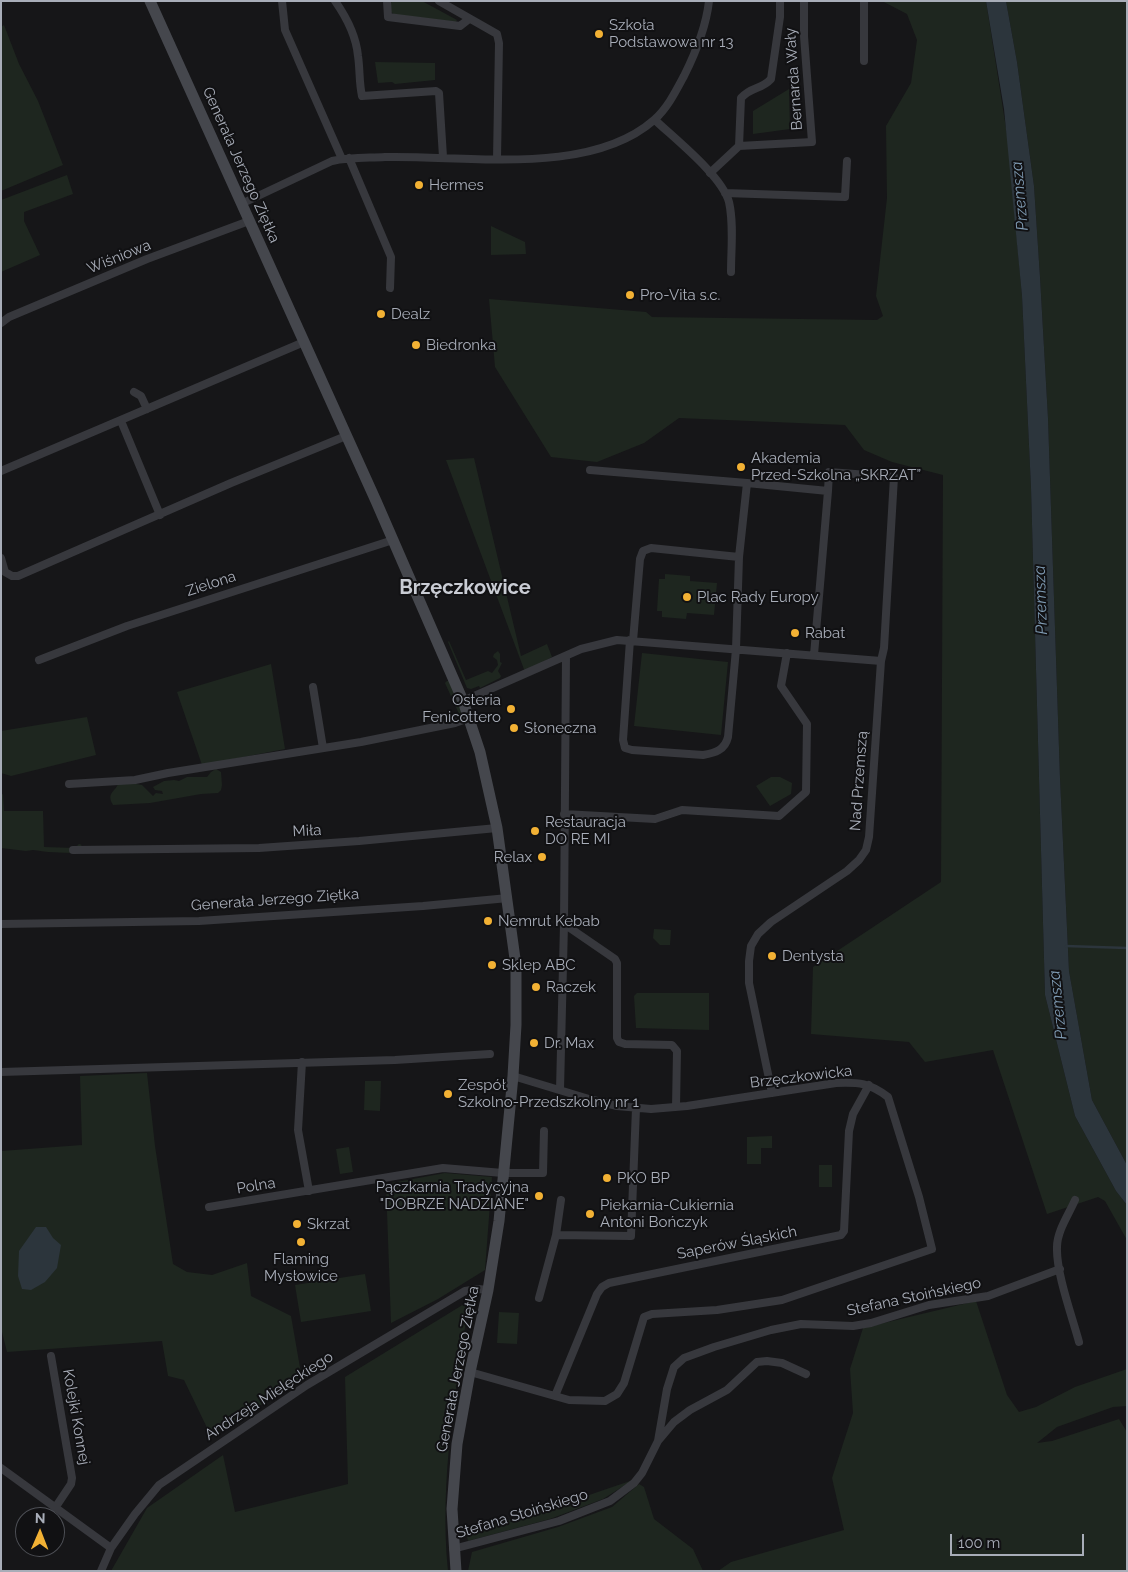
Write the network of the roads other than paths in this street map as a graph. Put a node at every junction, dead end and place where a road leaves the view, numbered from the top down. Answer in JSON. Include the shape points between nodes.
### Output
{"nodes":[{"id":1,"x":150,"y":1,"type":"edge"},
{"id":2,"x":335,"y":1,"type":"edge"},
{"id":3,"x":387,"y":1,"type":"edge"},
{"id":4,"x":439,"y":1,"type":"edge"},
{"id":5,"x":709,"y":1,"type":"edge"},
{"id":6,"x":780,"y":1,"type":"edge"},
{"id":7,"x":804,"y":1,"type":"edge"},
{"id":8,"x":864,"y":1,"type":"edge"},
{"id":9,"x":283,"y":2,"type":"edge"},
{"id":10,"x":469,"y":19,"type":"junction"},
{"id":11,"x":864,"y":61,"type":"dead end"},
{"id":12,"x":655,"y":120,"type":"junction"},
{"id":13,"x":739,"y":146,"type":"junction"},
{"id":14,"x":443,"y":157,"type":"junction"},
{"id":15,"x":345,"y":158,"type":"junction"},
{"id":16,"x":497,"y":159,"type":"junction"},
{"id":17,"x":847,"y":160,"type":"dead end"},
{"id":18,"x":710,"y":173,"type":"junction"},
{"id":19,"x":725,"y":193,"type":"junction"},
{"id":20,"x":241,"y":204,"type":"junction"},
{"id":21,"x":249,"y":221,"type":"junction"},
{"id":22,"x":731,"y":272,"type":"dead end"},
{"id":23,"x":390,"y":288,"type":"dead end"},
{"id":24,"x":1,"y":323,"type":"edge"},
{"id":25,"x":304,"y":342,"type":"junction"},
{"id":26,"x":134,"y":392,"type":"dead end"},
{"id":27,"x":147,"y":409,"type":"junction"},
{"id":28,"x":121,"y":420,"type":"junction"},
{"id":29,"x":346,"y":436,"type":"junction"},
{"id":30,"x":590,"y":470,"type":"dead end"},
{"id":31,"x":1,"y":471,"type":"edge"},
{"id":32,"x":746,"y":483,"type":"junction"},
{"id":33,"x":828,"y":491,"type":"junction"},
{"id":34,"x":160,"y":515,"type":"junction"},
{"id":35,"x":393,"y":540,"type":"junction"},
{"id":36,"x":739,"y":557,"type":"junction"},
{"id":37,"x":1,"y":558,"type":"edge"},
{"id":38,"x":631,"y":641,"type":"junction"},
{"id":39,"x":736,"y":649,"type":"junction"},
{"id":40,"x":786,"y":653,"type":"junction"},
{"id":41,"x":814,"y":655,"type":"junction"},
{"id":42,"x":566,"y":656,"type":"junction"},
{"id":43,"x":40,"y":660,"type":"dead end"},
{"id":44,"x":881,"y":661,"type":"junction"},
{"id":45,"x":313,"y":687,"type":"dead end"},
{"id":46,"x":463,"y":701,"type":"junction"},
{"id":47,"x":469,"y":718,"type":"junction"},
{"id":48,"x":323,"y":748,"type":"junction"},
{"id":49,"x":69,"y":784,"type":"dead end"},
{"id":50,"x":564,"y":814,"type":"junction"},
{"id":51,"x":497,"y":828,"type":"junction"},
{"id":52,"x":73,"y":850,"type":"dead end"},
{"id":53,"x":508,"y":898,"type":"junction"},
{"id":54,"x":1,"y":924,"type":"edge"},
{"id":55,"x":564,"y":924,"type":"junction"},
{"id":56,"x":490,"y":1054,"type":"dead end"},
{"id":57,"x":302,"y":1062,"type":"junction"},
{"id":58,"x":1,"y":1072,"type":"edge"},
{"id":59,"x":513,"y":1076,"type":"junction"},
{"id":60,"x":869,"y":1085,"type":"junction"},
{"id":61,"x":560,"y":1090,"type":"junction"},
{"id":62,"x":772,"y":1093,"type":"junction"},
{"id":63,"x":676,"y":1107,"type":"junction"},
{"id":64,"x":636,"y":1108,"type":"junction"},
{"id":65,"x":544,"y":1131,"type":"dead end"},
{"id":66,"x":503,"y":1173,"type":"junction"},
{"id":67,"x":309,"y":1191,"type":"junction"},
{"id":68,"x":561,"y":1200,"type":"dead end"},
{"id":69,"x":1075,"y":1200,"type":"dead end"},
{"id":70,"x":208,"y":1207,"type":"dead end"},
{"id":71,"x":556,"y":1235,"type":"junction"},
{"id":72,"x":1060,"y":1269,"type":"junction"},
{"id":73,"x":488,"y":1290,"type":"junction"},
{"id":74,"x":539,"y":1298,"type":"dead end"},
{"id":75,"x":1079,"y":1342,"type":"dead end"},
{"id":76,"x":51,"y":1356,"type":"dead end"},
{"id":77,"x":470,"y":1372,"type":"junction"},
{"id":78,"x":806,"y":1374,"type":"dead end"},
{"id":79,"x":555,"y":1396,"type":"junction"},
{"id":80,"x":658,"y":1441,"type":"junction"},
{"id":81,"x":1,"y":1468,"type":"edge"},
{"id":82,"x":54,"y":1507,"type":"edge"},
{"id":83,"x":56,"y":1507,"type":"edge"},
{"id":84,"x":65,"y":1515,"type":"edge"},
{"id":85,"x":111,"y":1548,"type":"junction"},
{"id":86,"x":454,"y":1549,"type":"junction"},
{"id":87,"x":101,"y":1571,"type":"edge"},
{"id":88,"x":456,"y":1571,"type":"edge"}],
"edges":[{"from":1,"to":20,"type":"main road","name":"Generała Jerzego Ziętka"},
{"from":2,"to":14,"type":"street","via":[[354,34],[362,96],[436,90],[440,94]]},
{"from":3,"to":10,"type":"street","via":[[388,17],[460,26]]},
{"from":4,"to":10,"type":"street"},
{"from":5,"to":12,"type":"street","via":[[706,22],[691,62],[678,89]]},
{"from":6,"to":13,"type":"street","name":"Bernarda Wały","via":[[772,80],[747,91],[741,98]]},
{"from":7,"to":13,"type":"street","name":"Bernarda Wały","via":[[812,142]]},
{"from":8,"to":11,"type":"street"},
{"from":9,"to":15,"type":"street","via":[[285,30]]},
{"from":10,"to":16,"type":"street","via":[[498,34]]},
{"from":12,"to":16,"type":"street","via":[[637,133],[599,150],[542,158]]},
{"from":12,"to":18,"type":"street"},
{"from":13,"to":18,"type":"street"},
{"from":14,"to":15,"type":"street"},
{"from":14,"to":16,"type":"street"},
{"from":15,"to":20,"type":"street","via":[[332,161]]},
{"from":15,"to":23,"type":"street","via":[[391,257]]},
{"from":17,"to":19,"type":"street","via":[[845,197]]},
{"from":18,"to":19,"type":"street"},
{"from":19,"to":22,"type":"street","via":[[732,223]]},
{"from":20,"to":21,"type":"main road","name":"Generała Jerzego Ziętka"},
{"from":21,"to":24,"type":"street","name":"Wiśniowa","via":[[147,259]]},
{"from":21,"to":25,"type":"main road","name":"Generała Jerzego Ziętka"},
{"from":25,"to":27,"type":"street"},
{"from":25,"to":29,"type":"main road","name":"Generała Jerzego Ziętka"},
{"from":26,"to":27,"type":"street","via":[[141,396]]},
{"from":27,"to":28,"type":"street"},
{"from":28,"to":31,"type":"street"},
{"from":28,"to":34,"type":"street"},
{"from":29,"to":34,"type":"street"},
{"from":29,"to":35,"type":"main road","name":"Generała Jerzego Ziętka"},
{"from":30,"to":32,"type":"street"},
{"from":32,"to":33,"type":"street"},
{"from":32,"to":36,"type":"street"},
{"from":33,"to":41,"type":"street"},
{"from":33,"to":44,"type":"street","name":"Nad Przemszą","via":[[829,472],[894,477]]},
{"from":34,"to":37,"type":"street","via":[[14,577],[5,572]]},
{"from":35,"to":43,"type":"street","name":"Zielona","via":[[127,626]]},
{"from":35,"to":46,"type":"main road","name":"Generała Jerzego Ziętka"},
{"from":36,"to":38,"type":"street","via":[[651,548],[643,550]]},
{"from":36,"to":39,"type":"street"},
{"from":38,"to":39,"type":"street"},
{"from":38,"to":39,"type":"street","via":[[622,740],[625,748],[656,753],[703,756],[722,749],[728,737]]},
{"from":38,"to":42,"type":"street","via":[[613,641]]},
{"from":39,"to":40,"type":"street"},
{"from":40,"to":41,"type":"street"},
{"from":40,"to":50,"type":"street","via":[[781,686],[807,724],[806,792],[779,816],[682,810],[655,819]]},
{"from":41,"to":44,"type":"street"},
{"from":42,"to":46,"type":"street"},
{"from":42,"to":50,"type":"street"},
{"from":44,"to":62,"type":"street","name":"Nad Przemszą","via":[[866,850],[847,871],[771,922],[751,946],[749,983]]},
{"from":45,"to":48,"type":"street"},
{"from":46,"to":47,"type":"main road","name":"Generała Jerzego Ziętka"},
{"from":47,"to":48,"type":"street"},
{"from":47,"to":51,"type":"main road","name":"Generała Jerzego Ziętka"},
{"from":48,"to":49,"type":"street","via":[[144,778]]},
{"from":50,"to":55,"type":"street"},
{"from":51,"to":52,"type":"street","name":"Miła","via":[[259,848]]},
{"from":51,"to":53,"type":"main road","name":"Generała Jerzego Ziętka"},
{"from":53,"to":54,"type":"street","name":"Generała Jerzego Ziętka","via":[[198,921]]},
{"from":53,"to":59,"type":"main road","name":"Generała Jerzego Ziętka","via":[[516,966]]},
{"from":55,"to":61,"type":"street"},
{"from":55,"to":63,"type":"street","via":[[617,963],[617,1038],[620,1042],[675,1047]]},
{"from":56,"to":57,"type":"street"},
{"from":57,"to":58,"type":"street"},
{"from":57,"to":67,"type":"street","via":[[298,1130]]},
{"from":59,"to":61,"type":"street","name":"Brzęczkowicka"},
{"from":59,"to":66,"type":"main road","name":"Generała Jerzego Ziętka"},
{"from":60,"to":62,"type":"street","name":"Brzęczkowicka","via":[[836,1083]]},
{"from":60,"to":79,"type":"street","name":"Saperów Śląskich","via":[[853,1114],[848,1131],[844,1231],[841,1236],[609,1282],[597,1294]]},
{"from":60,"to":79,"type":"street","name":"Brzęczkowicka","via":[[888,1096],[932,1249],[782,1300],[644,1317],[624,1383],[617,1394],[605,1401],[585,1402]]},
{"from":61,"to":64,"type":"street","name":"Brzęczkowicka","via":[[608,1104]]},
{"from":62,"to":63,"type":"street","name":"Brzęczkowicka"},
{"from":63,"to":64,"type":"street","name":"Brzęczkowicka"},
{"from":64,"to":71,"type":"street","via":[[631,1236]]},
{"from":65,"to":66,"type":"street","via":[[543,1173]]},
{"from":66,"to":67,"type":"street","via":[[443,1168]]},
{"from":66,"to":73,"type":"main road","name":"Generała Jerzego Ziętka"},
{"from":67,"to":70,"type":"street","name":"Polna"},
{"from":68,"to":71,"type":"street"},
{"from":69,"to":72,"type":"street","via":[[1060,1232],[1057,1246]]},
{"from":71,"to":74,"type":"street"},
{"from":72,"to":75,"type":"street"},
{"from":72,"to":80,"type":"street","name":"Stefana Stoińskiego","via":[[988,1296],[929,1306],[852,1326],[802,1324],[771,1330],[684,1358],[674,1367],[667,1389]]},
{"from":73,"to":77,"type":"main road","name":"Generała Jerzego Ziętka"},
{"from":73,"to":85,"type":"street","name":"Andrzeja Mielęckiego","via":[[465,1291],[307,1385],[159,1485]]},
{"from":76,"to":83,"type":"street","name":"Kolejki Konnej","via":[[72,1478]]},
{"from":77,"to":79,"type":"street"},
{"from":77,"to":86,"type":"main road","name":"Generała Jerzego Ziętka","via":[[457,1444],[452,1509]]},
{"from":78,"to":80,"type":"street","name":"Stefana Stoińskiego","via":[[782,1363],[757,1362],[728,1390],[679,1418]]},
{"from":80,"to":86,"type":"street","name":"Stefana Stoińskiego","via":[[642,1473],[610,1501],[558,1521]]},
{"from":81,"to":82,"type":"street"},
{"from":84,"to":85,"type":"street"},
{"from":85,"to":87,"type":"street","name":"Andrzeja Mielęckiego"},
{"from":86,"to":88,"type":"main road","name":"Generała Jerzego Ziętka"}]}
